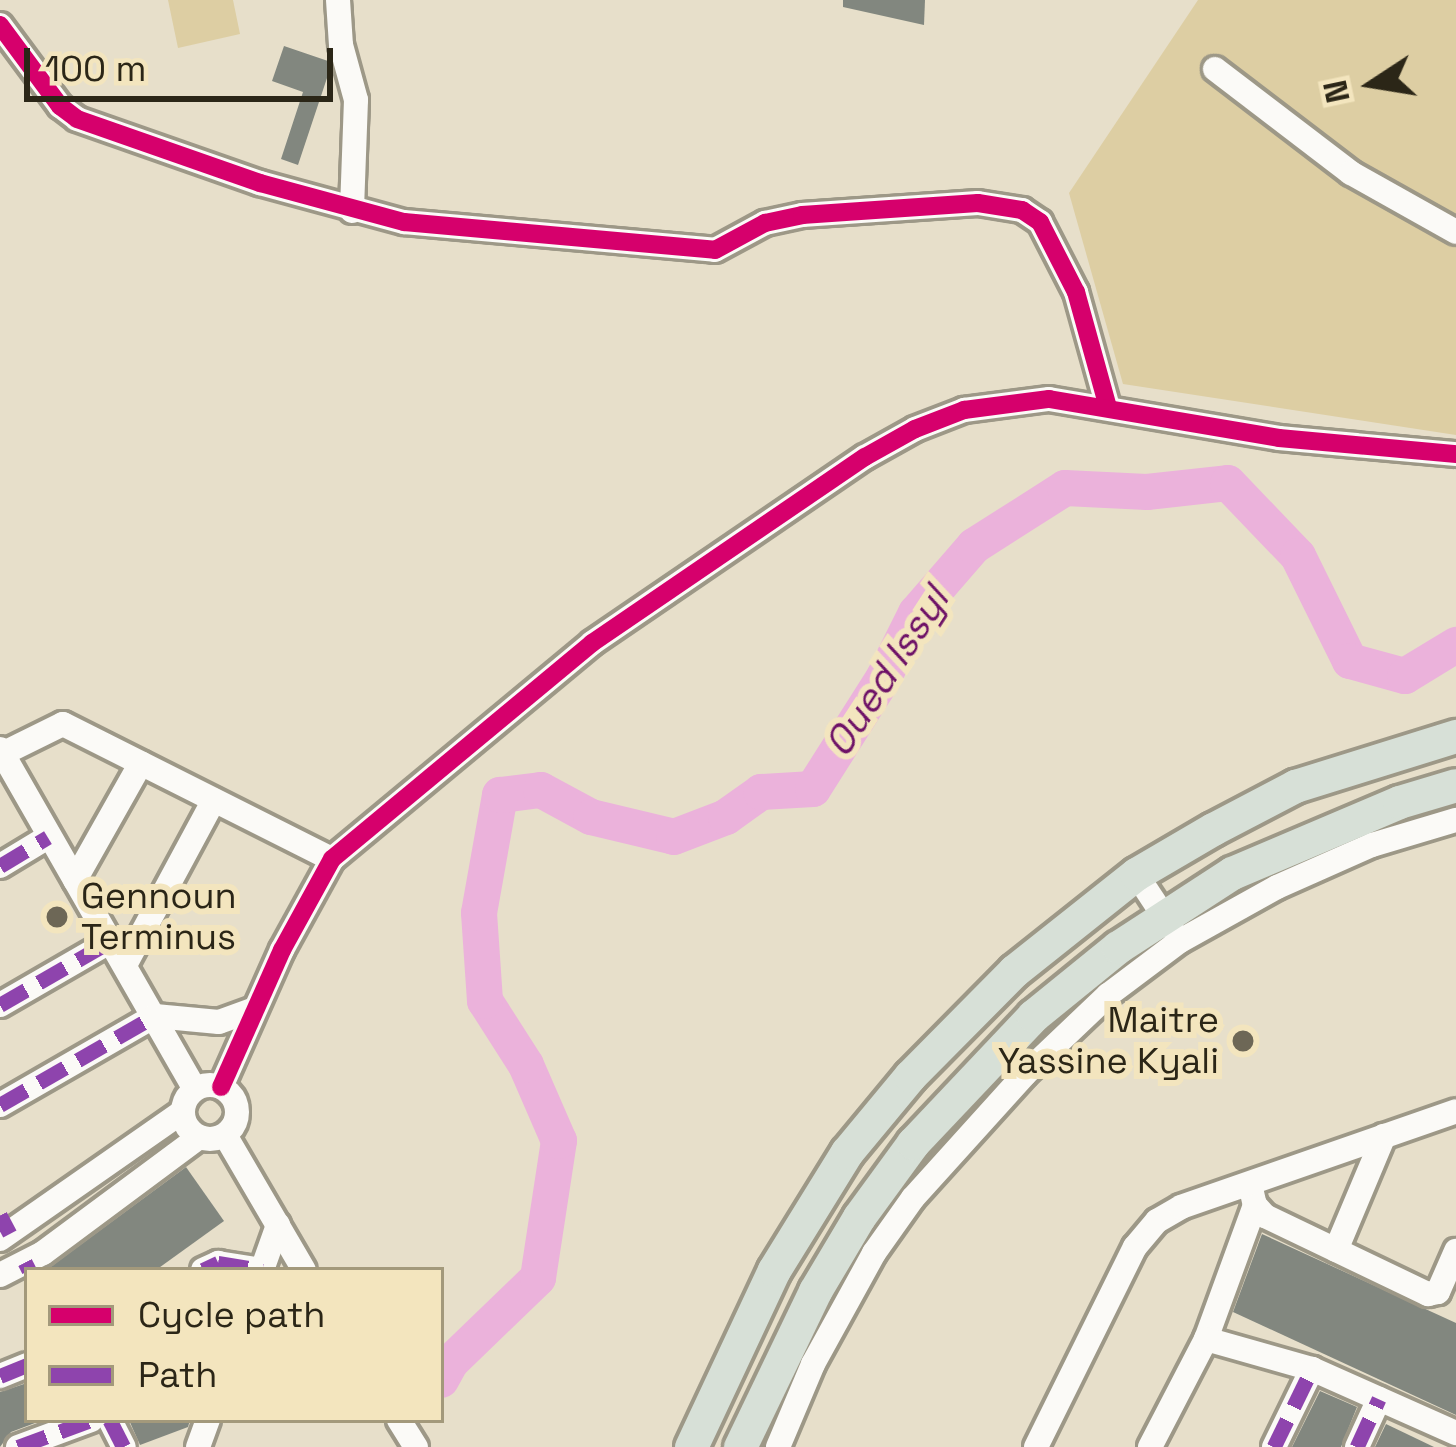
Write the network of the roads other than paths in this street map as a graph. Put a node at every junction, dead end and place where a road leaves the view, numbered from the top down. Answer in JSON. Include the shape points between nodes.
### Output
{"nodes":[{"id":1,"x":338,"y":0,"type":"edge"},
{"id":2,"x":0,"y":25,"type":"edge"},
{"id":3,"x":1215,"y":69,"type":"dead end"},
{"id":4,"x":352,"y":211,"type":"junction"},
{"id":5,"x":1456,"y":232,"type":"edge"},
{"id":6,"x":1107,"y":404,"type":"junction"},
{"id":7,"x":1456,"y":454,"type":"edge"},
{"id":8,"x":1456,"y":736,"type":"edge"},
{"id":9,"x":1,"y":752,"type":"edge"},
{"id":10,"x":141,"y":763,"type":"junction"},
{"id":11,"x":1456,"y":785,"type":"edge"},
{"id":12,"x":214,"y":800,"type":"junction"},
{"id":13,"x":1456,"y":820,"type":"edge"},
{"id":14,"x":48,"y":836,"type":"junction"},
{"id":15,"x":332,"y":859,"type":"junction"},
{"id":16,"x":0,"y":866,"type":"edge"},
{"id":17,"x":1136,"y":874,"type":"junction"},
{"id":18,"x":75,"y":880,"type":"junction"},
{"id":19,"x":1172,"y":929,"type":"junction"},
{"id":20,"x":112,"y":941,"type":"junction"},
{"id":21,"x":125,"y":965,"type":"junction"},
{"id":22,"x":0,"y":1005,"type":"edge"},
{"id":23,"x":256,"y":1009,"type":"junction"},
{"id":24,"x":155,"y":1016,"type":"junction"},
{"id":25,"x":220,"y":1087,"type":"junction"},
{"id":26,"x":194,"y":1088,"type":"junction"},
{"id":27,"x":0,"y":1105,"type":"edge"},
{"id":28,"x":1456,"y":1111,"type":"edge"},
{"id":29,"x":182,"y":1112,"type":"junction"},
{"id":30,"x":225,"y":1135,"type":"junction"},
{"id":31,"x":1384,"y":1136,"type":"junction"},
{"id":32,"x":199,"y":1137,"type":"junction"},
{"id":33,"x":1252,"y":1194,"type":"junction"},
{"id":34,"x":278,"y":1225,"type":"junction"},
{"id":35,"x":3,"y":1229,"type":"edge"},
{"id":36,"x":1336,"y":1250,"type":"junction"},
{"id":37,"x":1456,"y":1251,"type":"edge"},
{"id":38,"x":27,"y":1266,"type":"edge"},
{"id":39,"x":209,"y":1267,"type":"edge"},
{"id":40,"x":243,"y":1267,"type":"edge"},
{"id":41,"x":263,"y":1267,"type":"edge"},
{"id":42,"x":302,"y":1267,"type":"edge"},
{"id":43,"x":0,"y":1275,"type":"edge"},
{"id":44,"x":746,"y":1331,"type":"junction"},
{"id":45,"x":1206,"y":1339,"type":"junction"},
{"id":46,"x":799,"y":1357,"type":"junction"},
{"id":47,"x":1312,"y":1369,"type":"junction"},
{"id":48,"x":1379,"y":1399,"type":"junction"},
{"id":49,"x":83,"y":1423,"type":"edge"},
{"id":50,"x":1456,"y":1433,"type":"edge"},
{"id":51,"x":18,"y":1447,"type":"edge"},
{"id":52,"x":691,"y":1447,"type":"edge"},
{"id":53,"x":740,"y":1447,"type":"edge"},
{"id":54,"x":778,"y":1447,"type":"edge"},
{"id":55,"x":1036,"y":1447,"type":"edge"},
{"id":56,"x":1150,"y":1447,"type":"edge"},
{"id":57,"x":1274,"y":1447,"type":"edge"},
{"id":58,"x":1357,"y":1447,"type":"edge"}],
"edges":[{"from":1,"to":4,"type":"street","via":[[356,100]]},
{"from":2,"to":4,"type":"street","via":[[77,119]]},
{"from":3,"to":5,"type":"street","via":[[1351,173]]},
{"from":4,"to":6,"type":"street","via":[[461,230],[715,250],[764,223],[802,214],[978,202],[1022,210],[1040,222],[1076,292]]},
{"from":6,"to":7,"type":"street","via":[[1279,438]]},
{"from":6,"to":15,"type":"street","via":[[986,405],[865,457],[592,643]]},
{"from":8,"to":17,"type":"main road","via":[[1294,787]]},
{"from":9,"to":10,"type":"street","via":[[63,724]]},
{"from":9,"to":14,"type":"street"},
{"from":10,"to":12,"type":"street"},
{"from":10,"to":18,"type":"street"},
{"from":11,"to":19,"type":"main road","via":[[1271,854]]},
{"from":12,"to":15,"type":"street"},
{"from":12,"to":21,"type":"street"},
{"from":13,"to":19,"type":"street","via":[[1372,844]]},
{"from":14,"to":16,"type":"street"},
{"from":14,"to":18,"type":"street"},
{"from":15,"to":23,"type":"street"},
{"from":17,"to":19,"type":"street"},
{"from":17,"to":44,"type":"main road","via":[[1014,971],[910,1076],[847,1152]]},
{"from":18,"to":20,"type":"street"},
{"from":19,"to":46,"type":"main road","via":[[1034,1016],[913,1143],[859,1217]]},
{"from":20,"to":21,"type":"street"},
{"from":20,"to":22,"type":"street"},
{"from":21,"to":24,"type":"street"},
{"from":23,"to":24,"type":"street","via":[[219,1022]]},
{"from":23,"to":25,"type":"street"},
{"from":24,"to":26,"type":"street"},
{"from":24,"to":27,"type":"street"},
{"from":25,"to":26,"type":"street"},
{"from":25,"to":30,"type":"street","via":[[237,1112]]},
{"from":26,"to":29,"type":"street"},
{"from":28,"to":31,"type":"street"},
{"from":29,"to":32,"type":"street"},
{"from":29,"to":35,"type":"street"},
{"from":30,"to":32,"type":"street"},
{"from":30,"to":34,"type":"street"},
{"from":31,"to":33,"type":"street"},
{"from":31,"to":36,"type":"street"},
{"from":32,"to":38,"type":"street"},
{"from":33,"to":36,"type":"street","via":[[1265,1216]]},
{"from":33,"to":45,"type":"street"},
{"from":33,"to":55,"type":"street","via":[[1181,1207],[1147,1230]]},
{"from":34,"to":41,"type":"street"},
{"from":34,"to":42,"type":"street"},
{"from":36,"to":37,"type":"street","via":[[1434,1295]]},
{"from":38,"to":43,"type":"street"},
{"from":39,"to":40,"type":"street"},
{"from":44,"to":46,"type":"street"},
{"from":44,"to":52,"type":"main road"},
{"from":45,"to":47,"type":"street"},
{"from":45,"to":56,"type":"street"},
{"from":46,"to":53,"type":"main road"},
{"from":46,"to":54,"type":"street"},
{"from":47,"to":48,"type":"street"},
{"from":47,"to":57,"type":"street"},
{"from":48,"to":50,"type":"street"},
{"from":48,"to":58,"type":"street"},
{"from":49,"to":51,"type":"street"}]}
